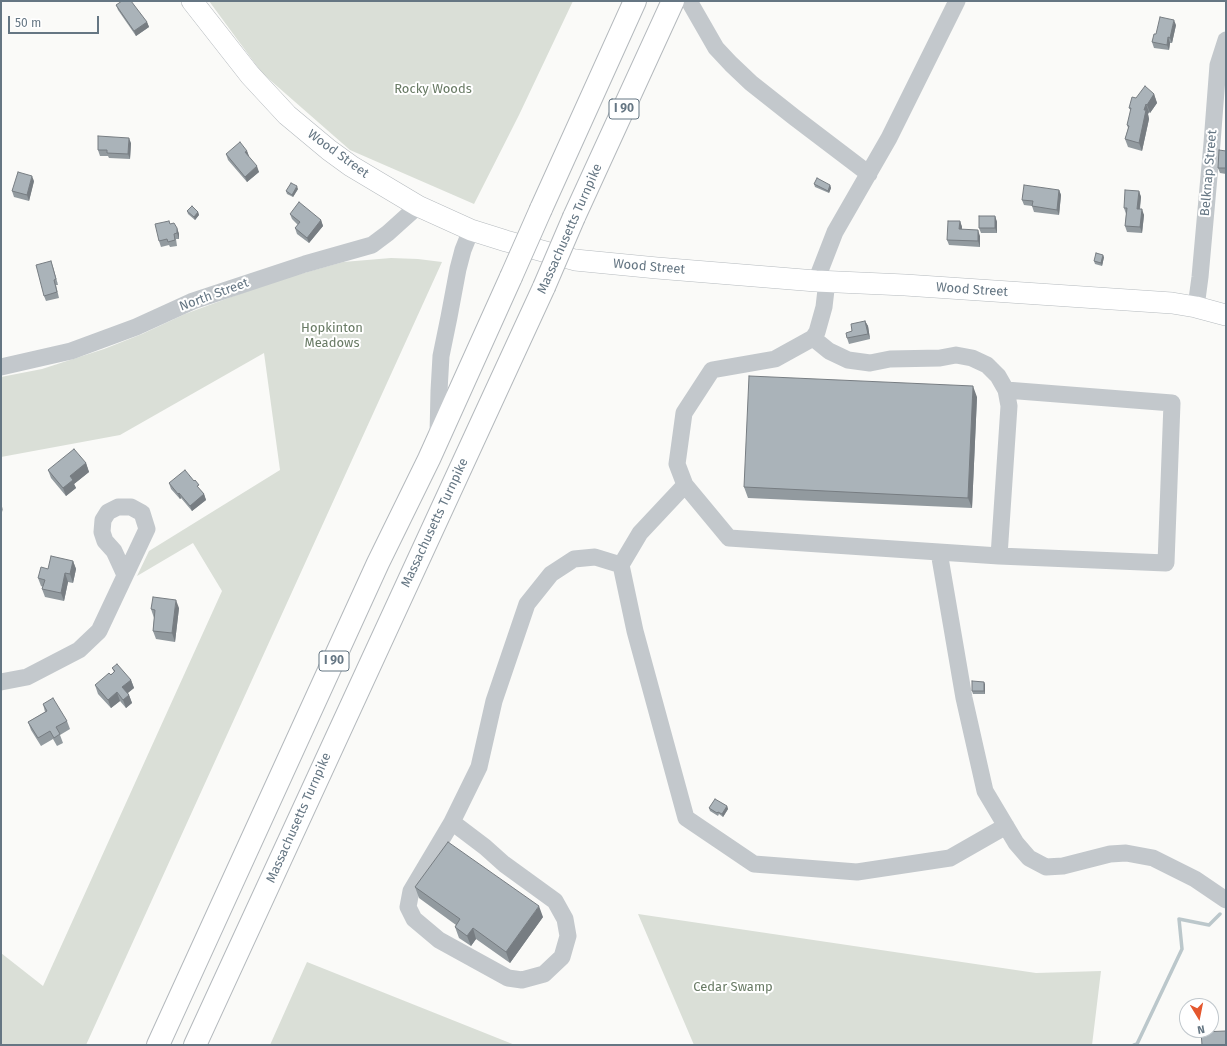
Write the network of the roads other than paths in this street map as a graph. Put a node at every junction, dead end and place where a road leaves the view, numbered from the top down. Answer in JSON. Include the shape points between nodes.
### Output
{"nodes":[{"id":1,"x":192,"y":1,"type":"edge"},
{"id":2,"x":635,"y":1,"type":"edge"},
{"id":3,"x":673,"y":1,"type":"edge"},
{"id":4,"x":689,"y":1,"type":"edge"},
{"id":5,"x":958,"y":1,"type":"edge"},
{"id":6,"x":1226,"y":40,"type":"edge"},
{"id":7,"x":869,"y":174,"type":"junction"},
{"id":8,"x":418,"y":206,"type":"junction"},
{"id":9,"x":471,"y":230,"type":"junction"},
{"id":10,"x":821,"y":281,"type":"junction"},
{"id":11,"x":1196,"y":307,"type":"junction"},
{"id":12,"x":1226,"y":315,"type":"edge"},
{"id":13,"x":813,"y":338,"type":"junction"},
{"id":14,"x":1,"y":367,"type":"edge"},
{"id":15,"x":1006,"y":390,"type":"junction"},
{"id":16,"x":438,"y":438,"type":"junction"},
{"id":17,"x":685,"y":485,"type":"junction"},
{"id":18,"x":939,"y":552,"type":"junction"},
{"id":19,"x":999,"y":556,"type":"junction"},
{"id":20,"x":620,"y":566,"type":"junction"},
{"id":21,"x":125,"y":575,"type":"dead end"},
{"id":22,"x":1,"y":682,"type":"edge"},
{"id":23,"x":452,"y":822,"type":"junction"},
{"id":24,"x":1006,"y":826,"type":"junction"},
{"id":25,"x":1226,"y":900,"type":"edge"},
{"id":26,"x":158,"y":1045,"type":"edge"},
{"id":27,"x":195,"y":1045,"type":"edge"}],
"edges":[{"from":1,"to":8,"type":"main road","name":"Wood Street","via":[[250,76],[287,115],[351,166]]},
{"from":2,"to":16,"type":"highway","number":"I 90","bridge":true},
{"from":3,"to":27,"type":"highway","name":"Massachusetts Turnpike","number":"I 90","bridge":true},
{"from":4,"to":7,"type":"street","via":[[716,48],[730,64]]},
{"from":5,"to":7,"type":"street"},
{"from":6,"to":11,"type":"street","name":"Belknap Street","via":[[1218,65]]},
{"from":7,"to":10,"type":"street","via":[[835,232]]},
{"from":8,"to":9,"type":"main road","name":"Wood Street"},
{"from":8,"to":14,"type":"street","name":"North Street","via":[[372,245],[193,300],[136,327],[71,351]]},
{"from":9,"to":10,"type":"main road","name":"Wood Street","via":[[575,260]]},
{"from":9,"to":16,"type":"street","via":[[458,269],[441,356]]},
{"from":10,"to":11,"type":"main road","name":"Wood Street","via":[[1172,303]]},
{"from":10,"to":13,"type":"street","via":[[824,307],[818,332]]},
{"from":11,"to":12,"type":"main road","name":"Wood Street"},
{"from":13,"to":15,"type":"street","via":[[829,351],[848,360],[870,363],[890,359],[940,358],[956,355],[972,358],[987,365],[998,376]]},
{"from":13,"to":17,"type":"street","via":[[775,359],[712,370],[684,414],[677,464]]},
{"from":15,"to":19,"type":"street","via":[[1009,406]]},
{"from":15,"to":19,"type":"street","via":[[1172,403],[1166,563]]},
{"from":16,"to":26,"type":"highway","number":"I 90","via":[[378,563]]},
{"from":17,"to":18,"type":"street","via":[[729,538]]},
{"from":17,"to":20,"type":"street","via":[[640,533]]},
{"from":18,"to":19,"type":"street"},
{"from":18,"to":24,"type":"street","via":[[964,698],[984,791]]},
{"from":20,"to":23,"type":"street","via":[[596,557],[574,559],[551,574],[527,604],[494,701],[479,767]]},
{"from":20,"to":24,"type":"street","via":[[686,818],[742,856],[754,864],[857,872],[950,858]]},
{"from":21,"to":22,"type":"street","via":[[99,631],[79,650],[27,677]]},
{"from":23,"to":23,"type":"street","via":[[555,901],[565,919],[568,936],[562,957],[544,974],[522,980],[508,978],[439,940],[414,919],[408,906],[411,891]]},
{"from":24,"to":25,"type":"street","via":[[1029,858],[1046,867],[1063,866],[1110,854],[1128,853],[1152,858],[1195,880]]}]}
